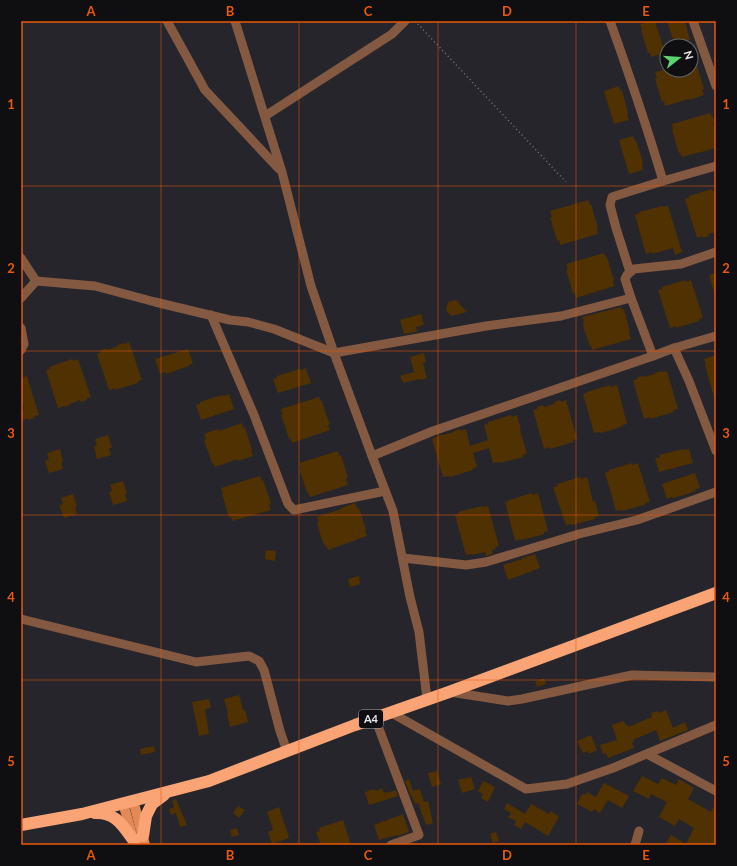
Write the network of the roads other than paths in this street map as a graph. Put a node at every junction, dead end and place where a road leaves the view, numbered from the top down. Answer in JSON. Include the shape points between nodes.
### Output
{"nodes":[{"id":1,"x":167,"y":21,"type":"edge"},
{"id":2,"x":235,"y":21,"type":"edge"},
{"id":3,"x":405,"y":21,"type":"edge"},
{"id":4,"x":610,"y":21,"type":"edge"},
{"id":5,"x":693,"y":21,"type":"edge"},
{"id":6,"x":716,"y":86,"type":"edge"},
{"id":7,"x":265,"y":116,"type":"junction"},
{"id":8,"x":716,"y":168,"type":"edge"},
{"id":9,"x":282,"y":172,"type":"junction"},
{"id":10,"x":663,"y":181,"type":"junction"},
{"id":11,"x":716,"y":252,"type":"edge"},
{"id":12,"x":21,"y":258,"type":"edge"},
{"id":13,"x":630,"y":272,"type":"junction"},
{"id":14,"x":36,"y":281,"type":"junction"},
{"id":15,"x":21,"y":298,"type":"edge"},
{"id":16,"x":631,"y":298,"type":"junction"},
{"id":17,"x":211,"y":315,"type":"junction"},
{"id":18,"x":21,"y":328,"type":"edge"},
{"id":19,"x":716,"y":336,"type":"edge"},
{"id":20,"x":674,"y":348,"type":"junction"},
{"id":21,"x":21,"y":350,"type":"edge"},
{"id":22,"x":334,"y":353,"type":"junction"},
{"id":23,"x":653,"y":356,"type":"junction"},
{"id":24,"x":716,"y":451,"type":"edge"},
{"id":25,"x":372,"y":456,"type":"junction"},
{"id":26,"x":385,"y":491,"type":"junction"},
{"id":27,"x":716,"y":492,"type":"edge"},
{"id":28,"x":403,"y":558,"type":"junction"},
{"id":29,"x":716,"y":593,"type":"edge"},
{"id":30,"x":21,"y":619,"type":"edge"},
{"id":31,"x":716,"y":678,"type":"edge"},
{"id":32,"x":449,"y":692,"type":"junction"},
{"id":33,"x":427,"y":699,"type":"junction"},
{"id":34,"x":390,"y":712,"type":"junction"},
{"id":35,"x":375,"y":718,"type":"junction"},
{"id":36,"x":716,"y":725,"type":"edge"},
{"id":37,"x":287,"y":751,"type":"junction"},
{"id":38,"x":647,"y":754,"type":"junction"},
{"id":39,"x":716,"y":791,"type":"edge"},
{"id":40,"x":166,"y":793,"type":"junction"},
{"id":41,"x":128,"y":802,"type":"junction"},
{"id":42,"x":82,"y":814,"type":"junction"},
{"id":43,"x":21,"y":825,"type":"edge"},
{"id":44,"x":638,"y":831,"type":"dead end"},
{"id":45,"x":139,"y":842,"type":"edge"},
{"id":46,"x":397,"y":844,"type":"edge"},
{"id":47,"x":635,"y":845,"type":"edge"}],
"edges":[{"from":1,"to":9,"type":"street","via":[[205,90]]},
{"from":2,"to":7,"type":"street"},
{"from":3,"to":7,"type":"street","via":[[392,34]]},
{"from":4,"to":10,"type":"street"},
{"from":5,"to":6,"type":"street"},
{"from":7,"to":9,"type":"street"},
{"from":8,"to":10,"type":"street"},
{"from":9,"to":22,"type":"street","via":[[311,286]]},
{"from":10,"to":13,"type":"street","via":[[612,197],[610,205]]},
{"from":11,"to":13,"type":"street","via":[[681,264],[634,269]]},
{"from":12,"to":14,"type":"street"},
{"from":13,"to":16,"type":"street","via":[[625,279]]},
{"from":14,"to":15,"type":"street"},
{"from":14,"to":17,"type":"street","via":[[96,286]]},
{"from":16,"to":22,"type":"street","via":[[561,316],[486,326]]},
{"from":16,"to":23,"type":"street"},
{"from":17,"to":22,"type":"street","via":[[274,329]]},
{"from":17,"to":26,"type":"street","via":[[254,414],[288,504],[294,510]]},
{"from":18,"to":21,"type":"street","via":[[24,344]]},
{"from":19,"to":20,"type":"street"},
{"from":20,"to":23,"type":"street"},
{"from":20,"to":24,"type":"street"},
{"from":22,"to":25,"type":"street"},
{"from":23,"to":25,"type":"street","via":[[433,431]]},
{"from":25,"to":26,"type":"street"},
{"from":26,"to":28,"type":"street","via":[[393,511]]},
{"from":27,"to":28,"type":"street","via":[[637,520],[579,534],[486,562],[466,565]]},
{"from":28,"to":33,"type":"street","via":[[419,632]]},
{"from":29,"to":32,"type":"highway","number":"A4"},
{"from":30,"to":37,"type":"street","via":[[196,662],[248,656],[259,661],[264,670]]},
{"from":31,"to":32,"type":"street","via":[[632,674],[508,700]]},
{"from":32,"to":33,"type":"highway","number":"A4"},
{"from":33,"to":34,"type":"highway","number":"A4"},
{"from":34,"to":35,"type":"highway","number":"A4"},
{"from":34,"to":38,"type":"street","via":[[526,789],[567,784]]},
{"from":35,"to":37,"type":"highway","number":"A4"},
{"from":35,"to":46,"type":"street","via":[[418,835]]},
{"from":36,"to":38,"type":"street"},
{"from":37,"to":40,"type":"highway","number":"A4","via":[[209,781]]},
{"from":38,"to":39,"type":"street"},
{"from":40,"to":41,"type":"highway","number":"A4"},
{"from":40,"to":45,"type":"highway","via":[[152,804]]},
{"from":41,"to":42,"type":"highway","number":"A4"},
{"from":41,"to":45,"type":"main road"},
{"from":42,"to":43,"type":"highway","number":"A4"},
{"from":42,"to":45,"type":"highway","via":[[111,815]]},
{"from":44,"to":47,"type":"street"}]}
